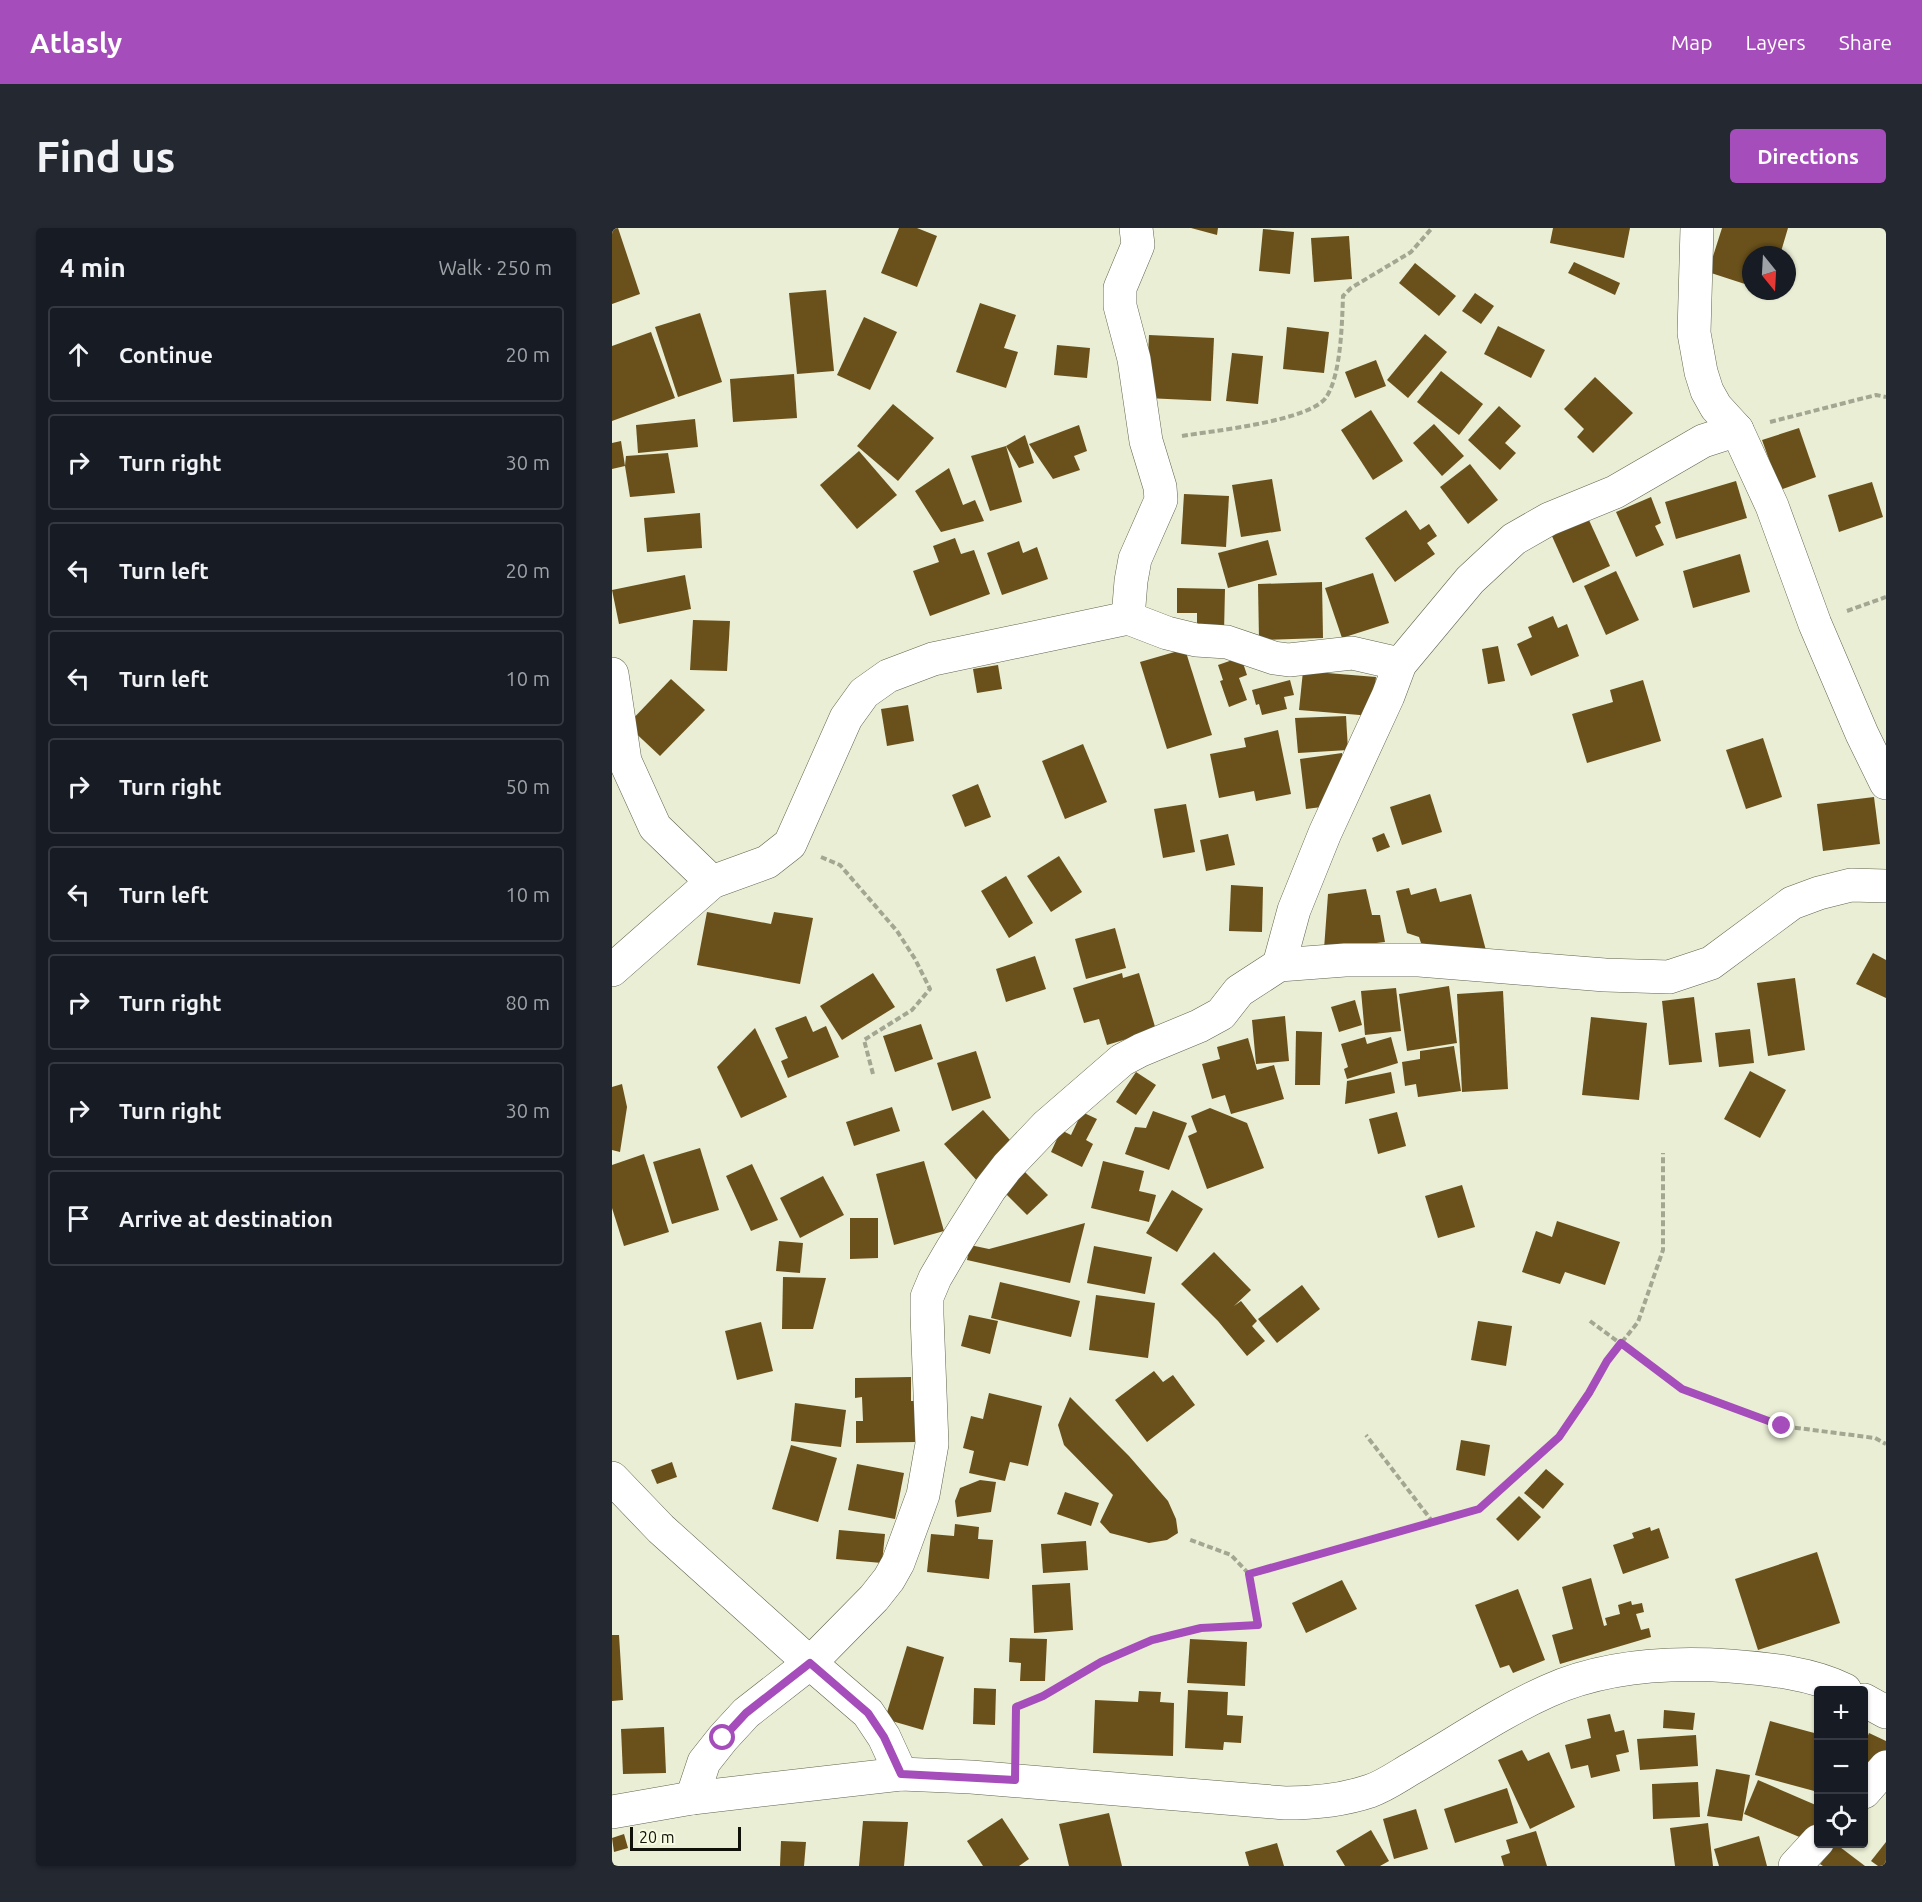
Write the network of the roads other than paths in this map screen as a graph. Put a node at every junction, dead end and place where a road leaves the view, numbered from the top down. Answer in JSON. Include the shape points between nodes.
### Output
{"nodes":[{"id":1,"x":1136,"y":228,"type":"edge"},
{"id":2,"x":1697,"y":228,"type":"edge"},
{"id":3,"x":1737,"y":430,"type":"junction"},
{"id":4,"x":1128,"y":618,"type":"junction"},
{"id":5,"x":1400,"y":664,"type":"junction"},
{"id":6,"x":612,"y":674,"type":"edge"},
{"id":7,"x":1886,"y":783,"type":"edge"},
{"id":8,"x":712,"y":882,"type":"junction"},
{"id":9,"x":1886,"y":886,"type":"edge"},
{"id":10,"x":1279,"y":965,"type":"junction"},
{"id":11,"x":612,"y":970,"type":"edge"},
{"id":12,"x":612,"y":1478,"type":"edge"},
{"id":13,"x":810,"y":1663,"type":"junction"},
{"id":14,"x":1837,"y":1686,"type":"edge"},
{"id":15,"x":1868,"y":1703,"type":"edge"},
{"id":16,"x":1886,"y":1712,"type":"edge"},
{"id":17,"x":1886,"y":1767,"type":"edge"},
{"id":18,"x":901,"y":1774,"type":"junction"},
{"id":19,"x":1868,"y":1787,"type":"edge"},
{"id":20,"x":692,"y":1798,"type":"junction"},
{"id":21,"x":612,"y":1812,"type":"edge"},
{"id":22,"x":1814,"y":1845,"type":"edge"},
{"id":23,"x":1795,"y":1866,"type":"edge"}],
"edges":[{"from":1,"to":4,"type":"street","via":[[1138,245],[1120,288],[1120,306],[1161,501],[1135,559]]},
{"from":2,"to":3,"type":"street","via":[[1694,333],[1701,372],[1716,407]]},
{"from":3,"to":5,"type":"street","via":[[1702,441],[1615,492],[1549,519],[1514,539],[1470,580]]},
{"from":3,"to":7,"type":"street","via":[[1772,506],[1815,624]]},
{"from":4,"to":5,"type":"street","via":[[1167,633],[1227,642],[1274,658],[1289,660],[1352,652]]},
{"from":4,"to":8,"type":"street","via":[[933,659],[888,676],[864,693],[846,718],[790,844],[767,862]]},
{"from":5,"to":10,"type":"street","via":[[1325,833]]},
{"from":6,"to":8,"type":"street","via":[[625,761],[655,827]]},
{"from":8,"to":11,"type":"street"},
{"from":9,"to":10,"type":"street","via":[[1851,885],[1792,903],[1711,963],[1669,976],[1605,975],[1419,960]]},
{"from":10,"to":13,"type":"street","via":[[1239,991],[1221,1014],[1142,1050],[1107,1072],[1047,1125],[990,1189],[927,1297],[932,1444],[923,1495],[898,1563],[874,1598]]},
{"from":12,"to":13,"type":"street","via":[[661,1529]]},
{"from":13,"to":18,"type":"street","via":[[868,1713]]},
{"from":13,"to":20,"type":"street","via":[[746,1713],[723,1738],[704,1762]]},
{"from":14,"to":18,"type":"street","via":[[1760,1668],[1687,1663],[1609,1671],[1550,1690],[1372,1791],[1339,1799],[1286,1803]]},
{"from":15,"to":16,"type":"street"},
{"from":17,"to":19,"type":"street"},
{"from":18,"to":20,"type":"street"},
{"from":20,"to":21,"type":"street"},
{"from":22,"to":23,"type":"street"}]}
